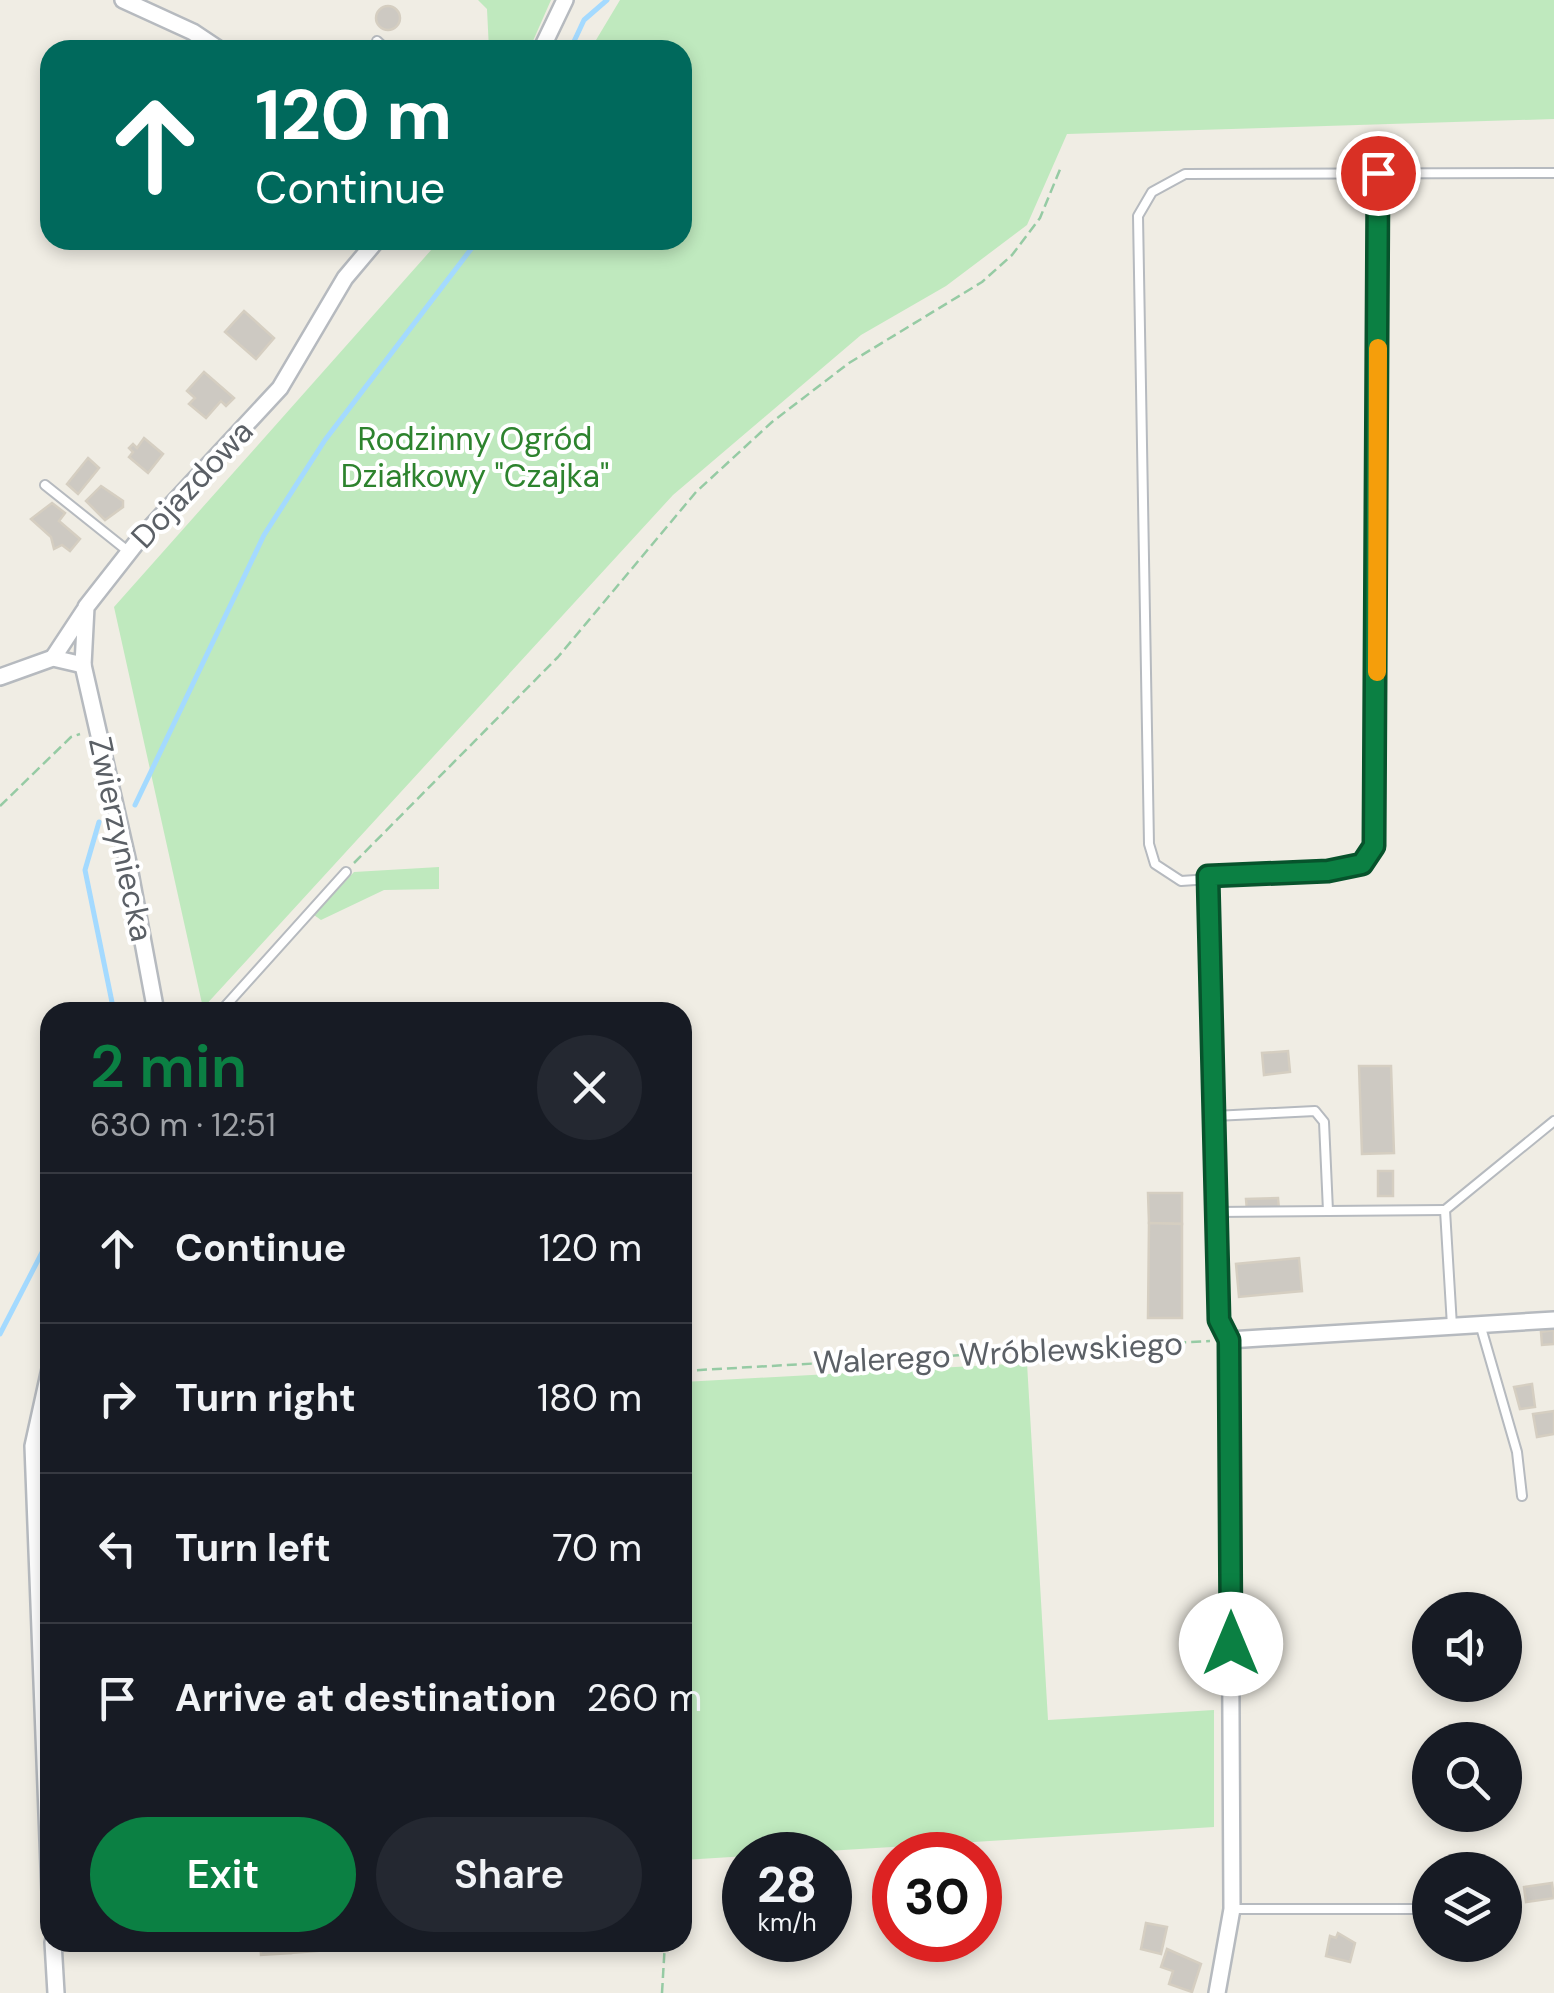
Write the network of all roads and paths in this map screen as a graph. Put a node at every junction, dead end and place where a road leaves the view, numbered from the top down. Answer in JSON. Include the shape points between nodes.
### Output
{"nodes":[{"id":1,"x":123,"y":0,"type":"edge"},
{"id":2,"x":564,"y":0,"type":"edge"},
{"id":3,"x":206,"y":40,"type":"edge"},
{"id":4,"x":546,"y":40,"type":"edge"},
{"id":5,"x":1060,"y":167,"type":"dead end"},
{"id":6,"x":1378,"y":173,"type":"junction"},
{"id":7,"x":1554,"y":173,"type":"edge"},
{"id":8,"x":369,"y":250,"type":"edge"},
{"id":9,"x":45,"y":484,"type":"dead end"},
{"id":10,"x":129,"y":552,"type":"junction"},
{"id":11,"x":86,"y":607,"type":"junction"},
{"id":12,"x":53,"y":658,"type":"junction"},
{"id":13,"x":83,"y":666,"type":"junction"},
{"id":14,"x":0,"y":677,"type":"edge"},
{"id":15,"x":98,"y":728,"type":"junction"},
{"id":16,"x":0,"y":806,"type":"edge"},
{"id":17,"x":346,"y":872,"type":"joint"},
{"id":18,"x":1208,"y":876,"type":"junction"},
{"id":19,"x":154,"y":1002,"type":"edge"},
{"id":20,"x":229,"y":1002,"type":"edge"},
{"id":21,"x":1214,"y":1116,"type":"junction"},
{"id":22,"x":1554,"y":1121,"type":"edge"},
{"id":23,"x":1446,"y":1210,"type":"junction"},
{"id":24,"x":1328,"y":1211,"type":"junction"},
{"id":25,"x":1216,"y":1212,"type":"junction"},
{"id":26,"x":1554,"y":1320,"type":"edge"},
{"id":27,"x":1480,"y":1324,"type":"junction"},
{"id":28,"x":1452,"y":1326,"type":"junction"},
{"id":29,"x":1229,"y":1340,"type":"junction"},
{"id":30,"x":692,"y":1370,"type":"edge"},
{"id":31,"x":40,"y":1422,"type":"edge"},
{"id":32,"x":1522,"y":1496,"type":"dead end"},
{"id":33,"x":40,"y":1652,"type":"edge"},
{"id":34,"x":1412,"y":1909,"type":"edge"},
{"id":35,"x":1232,"y":1910,"type":"junction"},
{"id":36,"x":53,"y":1952,"type":"edge"},
{"id":37,"x":665,"y":1952,"type":"edge"},
{"id":38,"x":56,"y":1993,"type":"edge"},
{"id":39,"x":662,"y":1993,"type":"edge"},
{"id":40,"x":1216,"y":1993,"type":"edge"}],
"edges":[{"from":1,"to":3,"type":"street"},
{"from":2,"to":4,"type":"street"},
{"from":5,"to":17,"type":"path","via":[[1040,218],[1012,255],[982,282],[849,363],[696,492],[558,656]]},
{"from":6,"to":7,"type":"lane"},
{"from":6,"to":18,"type":"lane","via":[[1374,846],[1362,864],[1328,871]]},
{"from":6,"to":18,"type":"lane","via":[[1185,174],[1152,192],[1138,216],[1149,844],[1155,864],[1181,881]]},
{"from":8,"to":10,"type":"street","name":"Dojazdowa","via":[[280,388]]},
{"from":9,"to":10,"type":"lane"},
{"from":10,"to":11,"type":"street","name":"Dojazdowa"},
{"from":11,"to":12,"type":"street","name":"Dojazdowa"},
{"from":11,"to":13,"type":"street"},
{"from":12,"to":13,"type":"street"},
{"from":12,"to":14,"type":"street"},
{"from":13,"to":15,"type":"street","name":"Zwierzyniecka"},
{"from":15,"to":16,"type":"path","via":[[71,737]]},
{"from":15,"to":19,"type":"street","name":"Zwierzyniecka"},
{"from":17,"to":20,"type":"lane"},
{"from":18,"to":21,"type":"lane"},
{"from":21,"to":24,"type":"lane","via":[[1315,1111],[1324,1122]]},
{"from":21,"to":25,"type":"lane"},
{"from":22,"to":23,"type":"lane"},
{"from":23,"to":24,"type":"lane"},
{"from":23,"to":28,"type":"lane"},
{"from":24,"to":25,"type":"lane"},
{"from":25,"to":29,"type":"lane","via":[[1219,1320]]},
{"from":26,"to":27,"type":"street","name":"Walerego Wróblewskiego"},
{"from":27,"to":28,"type":"street","name":"Walerego Wróblewskiego"},
{"from":27,"to":32,"type":"lane","via":[[1517,1452]]},
{"from":28,"to":29,"type":"street","name":"Walerego Wróblewskiego"},
{"from":29,"to":30,"type":"path","name":"Walerego Wróblewskiego"},
{"from":29,"to":35,"type":"street"},
{"from":31,"to":33,"type":"street","via":[[33,1446]]},
{"from":34,"to":35,"type":"lane"},
{"from":35,"to":40,"type":"street"},
{"from":36,"to":38,"type":"street"},
{"from":37,"to":39,"type":"path"}]}
